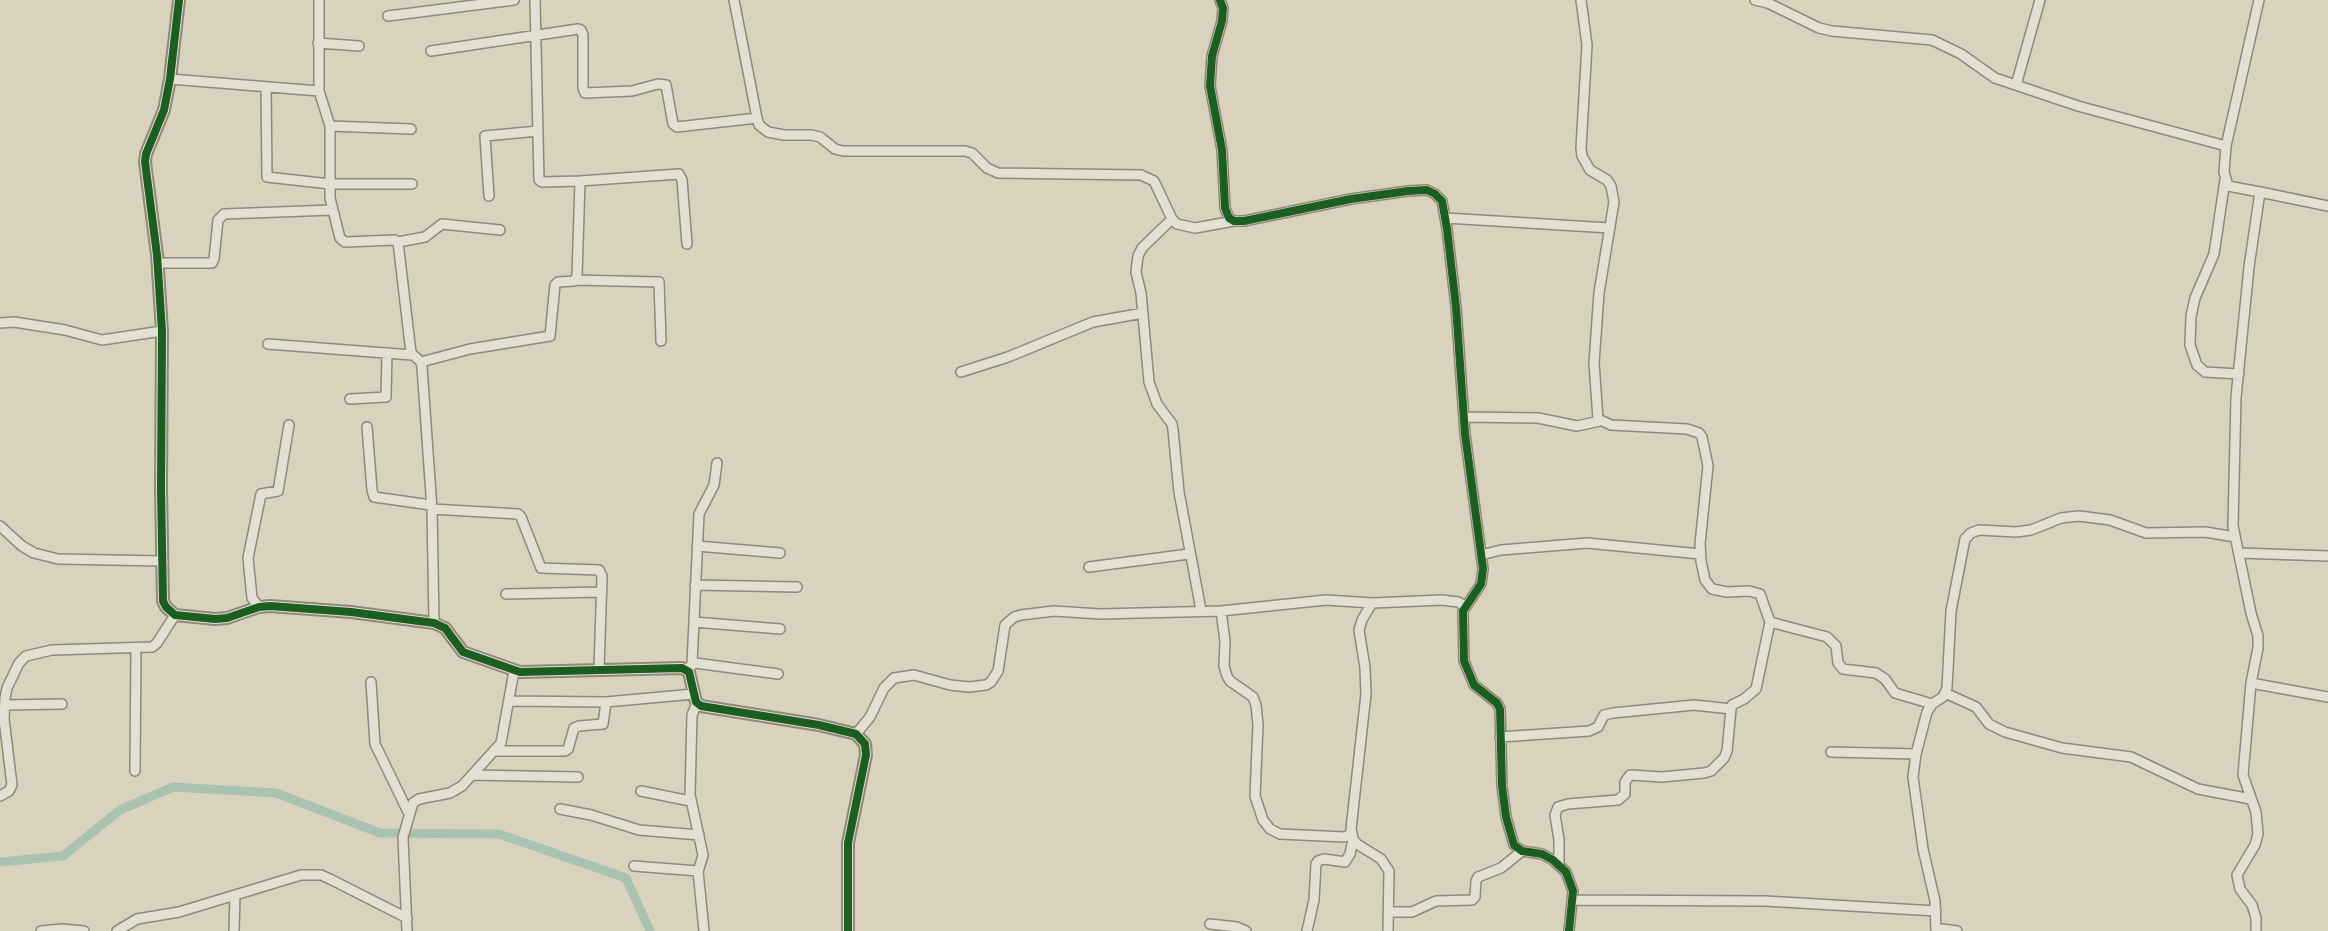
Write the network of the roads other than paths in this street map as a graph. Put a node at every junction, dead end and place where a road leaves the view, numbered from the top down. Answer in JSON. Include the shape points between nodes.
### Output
{"nodes":[{"id":1,"x":179,"y":0,"type":"edge"},
{"id":2,"x":319,"y":0,"type":"edge"},
{"id":3,"x":514,"y":0,"type":"edge"},
{"id":4,"x":535,"y":0,"type":"edge"},
{"id":5,"x":734,"y":0,"type":"edge"},
{"id":6,"x":1581,"y":0,"type":"edge"},
{"id":7,"x":1755,"y":0,"type":"edge"},
{"id":8,"x":2040,"y":0,"type":"edge"},
{"id":9,"x":2259,"y":0,"type":"edge"},
{"id":10,"x":1222,"y":3,"type":"edge"},
{"id":11,"x":388,"y":16,"type":"dead end"},
{"id":12,"x":536,"y":34,"type":"junction"},
{"id":13,"x":318,"y":43,"type":"junction"},
{"id":14,"x":359,"y":46,"type":"dead end"},
{"id":15,"x":431,"y":51,"type":"dead end"},
{"id":16,"x":170,"y":79,"type":"junction"},
{"id":17,"x":2016,"y":85,"type":"junction"},
{"id":18,"x":266,"y":87,"type":"junction"},
{"id":19,"x":320,"y":91,"type":"junction"},
{"id":20,"x":757,"y":118,"type":"junction"},
{"id":21,"x":330,"y":126,"type":"junction"},
{"id":22,"x":411,"y":129,"type":"dead end"},
{"id":23,"x":538,"y":131,"type":"junction"},
{"id":24,"x":2226,"y":146,"type":"junction"},
{"id":25,"x":2225,"y":180,"type":"junction"},
{"id":26,"x":580,"y":181,"type":"junction"},
{"id":27,"x":330,"y":184,"type":"junction"},
{"id":28,"x":412,"y":184,"type":"dead end"},
{"id":29,"x":2260,"y":192,"type":"junction"},
{"id":30,"x":489,"y":196,"type":"dead end"},
{"id":31,"x":2328,"y":206,"type":"edge"},
{"id":32,"x":332,"y":210,"type":"junction"},
{"id":33,"x":1446,"y":218,"type":"junction"},
{"id":34,"x":1172,"y":219,"type":"junction"},
{"id":35,"x":1234,"y":221,"type":"junction"},
{"id":36,"x":1610,"y":228,"type":"junction"},
{"id":37,"x":500,"y":230,"type":"dead end"},
{"id":38,"x":398,"y":242,"type":"junction"},
{"id":39,"x":687,"y":244,"type":"dead end"},
{"id":40,"x":158,"y":263,"type":"junction"},
{"id":41,"x":575,"y":280,"type":"junction"},
{"id":42,"x":1143,"y":313,"type":"junction"},
{"id":43,"x":0,"y":323,"type":"edge"},
{"id":44,"x":162,"y":331,"type":"junction"},
{"id":45,"x":661,"y":341,"type":"dead end"},
{"id":46,"x":268,"y":344,"type":"dead end"},
{"id":47,"x":387,"y":353,"type":"junction"},
{"id":48,"x":412,"y":355,"type":"junction"},
{"id":49,"x":421,"y":362,"type":"junction"},
{"id":50,"x":961,"y":372,"type":"dead end"},
{"id":51,"x":2239,"y":374,"type":"junction"},
{"id":52,"x":350,"y":399,"type":"dead end"},
{"id":53,"x":1464,"y":417,"type":"junction"},
{"id":54,"x":1600,"y":421,"type":"junction"},
{"id":55,"x":289,"y":425,"type":"dead end"},
{"id":56,"x":367,"y":427,"type":"dead end"},
{"id":57,"x":717,"y":463,"type":"dead end"},
{"id":58,"x":432,"y":507,"type":"junction"},
{"id":59,"x":0,"y":526,"type":"edge"},
{"id":60,"x":2235,"y":537,"type":"junction"},
{"id":61,"x":697,"y":546,"type":"junction"},
{"id":62,"x":780,"y":553,"type":"dead end"},
{"id":63,"x":2239,"y":553,"type":"junction"},
{"id":64,"x":1189,"y":554,"type":"junction"},
{"id":65,"x":1700,"y":554,"type":"junction"},
{"id":66,"x":1481,"y":555,"type":"junction"},
{"id":67,"x":2328,"y":556,"type":"edge"},
{"id":68,"x":163,"y":561,"type":"junction"},
{"id":69,"x":1089,"y":567,"type":"dead end"},
{"id":70,"x":695,"y":585,"type":"junction"},
{"id":71,"x":797,"y":586,"type":"dead end"},
{"id":72,"x":602,"y":592,"type":"junction"},
{"id":73,"x":506,"y":594,"type":"dead end"},
{"id":74,"x":1372,"y":603,"type":"junction"},
{"id":75,"x":1465,"y":606,"type":"junction"},
{"id":76,"x":259,"y":607,"type":"junction"},
{"id":77,"x":1201,"y":610,"type":"junction"},
{"id":78,"x":1221,"y":611,"type":"junction"},
{"id":79,"x":176,"y":615,"type":"junction"},
{"id":80,"x":694,"y":622,"type":"junction"},
{"id":81,"x":1770,"y":622,"type":"junction"},
{"id":82,"x":434,"y":623,"type":"junction"},
{"id":83,"x":780,"y":629,"type":"dead end"},
{"id":84,"x":136,"y":649,"type":"junction"},
{"id":85,"x":689,"y":667,"type":"junction"},
{"id":86,"x":599,"y":670,"type":"junction"},
{"id":87,"x":514,"y":671,"type":"junction"},
{"id":88,"x":778,"y":674,"type":"dead end"},
{"id":89,"x":371,"y":682,"type":"dead end"},
{"id":90,"x":2251,"y":683,"type":"junction"},
{"id":91,"x":1945,"y":693,"type":"junction"},
{"id":92,"x":2328,"y":697,"type":"edge"},
{"id":93,"x":695,"y":698,"type":"junction"},
{"id":94,"x":509,"y":701,"type":"junction"},
{"id":95,"x":605,"y":702,"type":"junction"},
{"id":96,"x":62,"y":704,"type":"dead end"},
{"id":97,"x":5,"y":705,"type":"junction"},
{"id":98,"x":1932,"y":705,"type":"junction"},
{"id":99,"x":1731,"y":709,"type":"junction"},
{"id":100,"x":856,"y":734,"type":"junction"},
{"id":101,"x":1500,"y":737,"type":"junction"},
{"id":102,"x":494,"y":750,"type":"junction"},
{"id":103,"x":1831,"y":752,"type":"dead end"},
{"id":104,"x":1916,"y":754,"type":"junction"},
{"id":105,"x":135,"y":771,"type":"dead end"},
{"id":106,"x":472,"y":775,"type":"junction"},
{"id":107,"x":578,"y":777,"type":"dead end"},
{"id":108,"x":641,"y":790,"type":"dead end"},
{"id":109,"x":0,"y":796,"type":"edge"},
{"id":110,"x":2251,"y":799,"type":"junction"},
{"id":111,"x":690,"y":801,"type":"junction"},
{"id":112,"x":560,"y":809,"type":"dead end"},
{"id":113,"x":409,"y":814,"type":"junction"},
{"id":114,"x":699,"y":835,"type":"junction"},
{"id":115,"x":1352,"y":837,"type":"junction"},
{"id":116,"x":1522,"y":851,"type":"junction"},
{"id":117,"x":1559,"y":865,"type":"junction"},
{"id":118,"x":634,"y":866,"type":"dead end"},
{"id":119,"x":698,"y":872,"type":"junction"},
{"id":120,"x":235,"y":895,"type":"junction"},
{"id":121,"x":1572,"y":900,"type":"junction"},
{"id":122,"x":1936,"y":911,"type":"junction"},
{"id":123,"x":1390,"y":912,"type":"junction"},
{"id":124,"x":407,"y":918,"type":"junction"},
{"id":125,"x":1210,"y":924,"type":"dead end"},
{"id":126,"x":1936,"y":930,"type":"edge"},
{"id":127,"x":40,"y":931,"type":"edge"},
{"id":128,"x":84,"y":931,"type":"edge"},
{"id":129,"x":117,"y":931,"type":"edge"},
{"id":130,"x":234,"y":931,"type":"edge"},
{"id":131,"x":407,"y":931,"type":"edge"},
{"id":132,"x":704,"y":931,"type":"edge"},
{"id":133,"x":848,"y":931,"type":"edge"},
{"id":134,"x":1246,"y":931,"type":"edge"},
{"id":135,"x":1307,"y":931,"type":"edge"},
{"id":136,"x":1388,"y":931,"type":"edge"},
{"id":137,"x":1569,"y":931,"type":"edge"},
{"id":138,"x":1957,"y":931,"type":"edge"},
{"id":139,"x":2256,"y":931,"type":"edge"}],
"edges":[{"from":1,"to":16,"type":"street"},
{"from":2,"to":13,"type":"street"},
{"from":3,"to":11,"type":"street"},
{"from":4,"to":12,"type":"street"},
{"from":5,"to":20,"type":"street"},
{"from":6,"to":36,"type":"street","via":[[1587,45],[1582,156],[1590,170],[1611,186],[1614,202]]},
{"from":7,"to":17,"type":"street","via":[[1832,31],[1932,40],[1962,54],[1995,78]]},
{"from":8,"to":17,"type":"street"},
{"from":9,"to":24,"type":"street"},
{"from":10,"to":35,"type":"street","via":[[1210,86],[1222,150],[1225,208]]},
{"from":12,"to":15,"type":"street"},
{"from":12,"to":20,"type":"street","via":[[581,30],[585,93],[666,85],[676,127]]},
{"from":12,"to":23,"type":"street"},
{"from":13,"to":14,"type":"street"},
{"from":13,"to":19,"type":"street"},
{"from":16,"to":18,"type":"street"},
{"from":16,"to":40,"type":"street","via":[[164,111],[145,162]]},
{"from":17,"to":24,"type":"street"},
{"from":18,"to":19,"type":"street"},
{"from":18,"to":27,"type":"street","via":[[267,177]]},
{"from":19,"to":21,"type":"street"},
{"from":20,"to":34,"type":"street","via":[[768,132],[820,137],[843,151],[955,149],[972,153],[998,173],[1141,175],[1158,187]]},
{"from":21,"to":22,"type":"street"},
{"from":21,"to":27,"type":"street"},
{"from":23,"to":26,"type":"street","via":[[540,182]]},
{"from":23,"to":30,"type":"street","via":[[485,136]]},
{"from":24,"to":25,"type":"street"},
{"from":25,"to":29,"type":"street","via":[[2235,189]]},
{"from":25,"to":51,"type":"street","via":[[2214,254],[2191,316],[2190,345],[2197,366],[2205,372]]},
{"from":26,"to":39,"type":"street","via":[[679,174]]},
{"from":26,"to":41,"type":"street"},
{"from":27,"to":28,"type":"street"},
{"from":27,"to":32,"type":"street"},
{"from":29,"to":31,"type":"street"},
{"from":29,"to":51,"type":"street"},
{"from":32,"to":38,"type":"street","via":[[343,242]]},
{"from":32,"to":40,"type":"street","via":[[224,214],[218,220],[212,263]]},
{"from":33,"to":35,"type":"street","via":[[1442,201],[1427,190],[1351,199]]},
{"from":33,"to":36,"type":"street"},
{"from":33,"to":53,"type":"street"},
{"from":34,"to":35,"type":"street","via":[[1195,228]]},
{"from":34,"to":42,"type":"street","via":[[1138,256],[1136,272]]},
{"from":36,"to":54,"type":"street","via":[[1599,293],[1594,363],[1596,415]]},
{"from":37,"to":38,"type":"street","via":[[442,224],[423,238]]},
{"from":38,"to":48,"type":"street"},
{"from":40,"to":44,"type":"street"},
{"from":41,"to":45,"type":"street","via":[[658,282]]},
{"from":41,"to":49,"type":"street","via":[[555,285],[548,338],[470,349]]},
{"from":42,"to":50,"type":"street","via":[[1093,322]]},
{"from":42,"to":64,"type":"street","via":[[1152,395],[1172,424]]},
{"from":43,"to":44,"type":"street","via":[[65,330],[102,340]]},
{"from":44,"to":68,"type":"street"},
{"from":46,"to":47,"type":"street"},
{"from":47,"to":48,"type":"street"},
{"from":47,"to":52,"type":"street","via":[[386,397]]},
{"from":48,"to":49,"type":"street"},
{"from":49,"to":58,"type":"street"},
{"from":51,"to":60,"type":"street"},
{"from":53,"to":54,"type":"street","via":[[1538,418],[1576,426]]},
{"from":53,"to":66,"type":"street"},
{"from":54,"to":65,"type":"street","via":[[1687,429],[1702,437],[1708,465]]},
{"from":55,"to":76,"type":"street","via":[[278,491],[261,494],[248,558],[251,594]]},
{"from":56,"to":58,"type":"street","via":[[375,497]]},
{"from":57,"to":61,"type":"street","via":[[714,485],[699,514]]},
{"from":58,"to":72,"type":"street","via":[[518,514],[541,568],[599,570]]},
{"from":58,"to":82,"type":"street"},
{"from":59,"to":68,"type":"street","via":[[34,553],[58,559]]},
{"from":60,"to":63,"type":"street"},
{"from":60,"to":91,"type":"street","via":[[2205,532],[2146,533],[2110,520],[2079,516],[2061,518],[2031,530],[1971,533],[1965,539],[1951,611]]},
{"from":61,"to":62,"type":"street"},
{"from":61,"to":70,"type":"street"},
{"from":63,"to":67,"type":"street"},
{"from":63,"to":90,"type":"street","via":[[2258,636]]},
{"from":64,"to":69,"type":"street"},
{"from":64,"to":77,"type":"street"},
{"from":65,"to":66,"type":"street","via":[[1587,543]]},
{"from":65,"to":81,"type":"street","via":[[1708,586],[1719,591],[1760,594]]},
{"from":66,"to":75,"type":"street","via":[[1481,584]]},
{"from":68,"to":79,"type":"street","via":[[163,601]]},
{"from":70,"to":71,"type":"street"},
{"from":70,"to":80,"type":"street"},
{"from":72,"to":73,"type":"street"},
{"from":72,"to":86,"type":"street"},
{"from":74,"to":75,"type":"street","via":[[1442,600]]},
{"from":74,"to":78,"type":"street","via":[[1326,600]]},
{"from":74,"to":115,"type":"street","via":[[1359,630],[1366,694]]},
{"from":75,"to":101,"type":"street","via":[[1466,670],[1474,685],[1497,703],[1501,714]]},
{"from":76,"to":79,"type":"street","via":[[221,619]]},
{"from":76,"to":82,"type":"street","via":[[351,612]]},
{"from":77,"to":78,"type":"street"},
{"from":77,"to":100,"type":"street","via":[[1101,614],[1053,611],[1014,617],[1005,625],[998,671],[991,682],[969,687],[914,675],[894,678]]},
{"from":78,"to":115,"type":"street","via":[[1227,676],[1253,697],[1256,705],[1255,796],[1263,820],[1280,834]]},
{"from":79,"to":84,"type":"street","via":[[155,645]]},
{"from":80,"to":83,"type":"street"},
{"from":80,"to":85,"type":"street"},
{"from":81,"to":98,"type":"street","via":[[1827,637],[1836,646],[1840,667],[1880,675],[1895,693]]},
{"from":81,"to":99,"type":"street","via":[[1756,689]]},
{"from":82,"to":87,"type":"street","via":[[445,628],[464,652]]},
{"from":84,"to":97,"type":"street","via":[[68,649],[26,656],[7,688]]},
{"from":84,"to":105,"type":"street"},
{"from":85,"to":86,"type":"street"},
{"from":85,"to":88,"type":"street"},
{"from":85,"to":93,"type":"street"},
{"from":86,"to":87,"type":"street"},
{"from":87,"to":94,"type":"street"},
{"from":89,"to":113,"type":"street","via":[[375,744]]},
{"from":90,"to":92,"type":"street"},
{"from":90,"to":110,"type":"street","via":[[2243,775]]},
{"from":91,"to":98,"type":"street"},
{"from":91,"to":110,"type":"street","via":[[1976,707],[1989,724],[2005,732],[2062,748],[2132,757],[2198,789]]},
{"from":93,"to":95,"type":"street"},
{"from":93,"to":100,"type":"street","via":[[701,706]]},
{"from":93,"to":111,"type":"street"},
{"from":94,"to":95,"type":"street"},
{"from":94,"to":102,"type":"street","via":[[503,738]]},
{"from":95,"to":102,"type":"street","via":[[603,724],[574,728],[565,751]]},
{"from":96,"to":97,"type":"street"},
{"from":97,"to":109,"type":"street","via":[[12,784]]},
{"from":98,"to":104,"type":"street"},
{"from":99,"to":101,"type":"street","via":[[1694,705],[1613,713],[1604,715],[1598,727],[1589,731]]},
{"from":99,"to":117,"type":"street","via":[[1727,751],[1712,771],[1630,776],[1625,782],[1626,794],[1618,800],[1558,807],[1555,815]]},
{"from":100,"to":133,"type":"street","via":[[865,744],[867,755],[848,843]]},
{"from":101,"to":116,"type":"street","via":[[1506,817],[1514,845]]},
{"from":102,"to":106,"type":"street"},
{"from":103,"to":104,"type":"street"},
{"from":104,"to":122,"type":"street","via":[[1915,801]]},
{"from":106,"to":107,"type":"street"},
{"from":106,"to":113,"type":"street","via":[[455,791],[416,801]]},
{"from":108,"to":111,"type":"street"},
{"from":110,"to":139,"type":"street","via":[[2258,834],[2237,875],[2240,889],[2252,905]]},
{"from":111,"to":114,"type":"street"},
{"from":112,"to":114,"type":"street","via":[[639,830]]},
{"from":113,"to":124,"type":"street","via":[[403,837]]},
{"from":114,"to":119,"type":"street","via":[[704,858]]},
{"from":115,"to":123,"type":"street","via":[[1387,865]]},
{"from":115,"to":135,"type":"street","via":[[1345,862],[1324,859],[1316,864]]},
{"from":116,"to":117,"type":"street","via":[[1542,854]]},
{"from":116,"to":123,"type":"street","via":[[1501,868],[1478,877],[1472,900],[1436,901],[1412,912]]},
{"from":117,"to":121,"type":"street","via":[[1570,881]]},
{"from":118,"to":119,"type":"street"},
{"from":119,"to":132,"type":"street"},
{"from":120,"to":124,"type":"street","via":[[301,875],[321,875]]},
{"from":120,"to":129,"type":"street","via":[[176,913],[136,919]]},
{"from":120,"to":130,"type":"street"},
{"from":121,"to":122,"type":"street","via":[[1765,901]]},
{"from":121,"to":137,"type":"street"},
{"from":122,"to":126,"type":"street"},
{"from":123,"to":136,"type":"street"},
{"from":124,"to":131,"type":"street"},
{"from":125,"to":134,"type":"street"},
{"from":126,"to":138,"type":"street"},
{"from":127,"to":128,"type":"street"}]}
